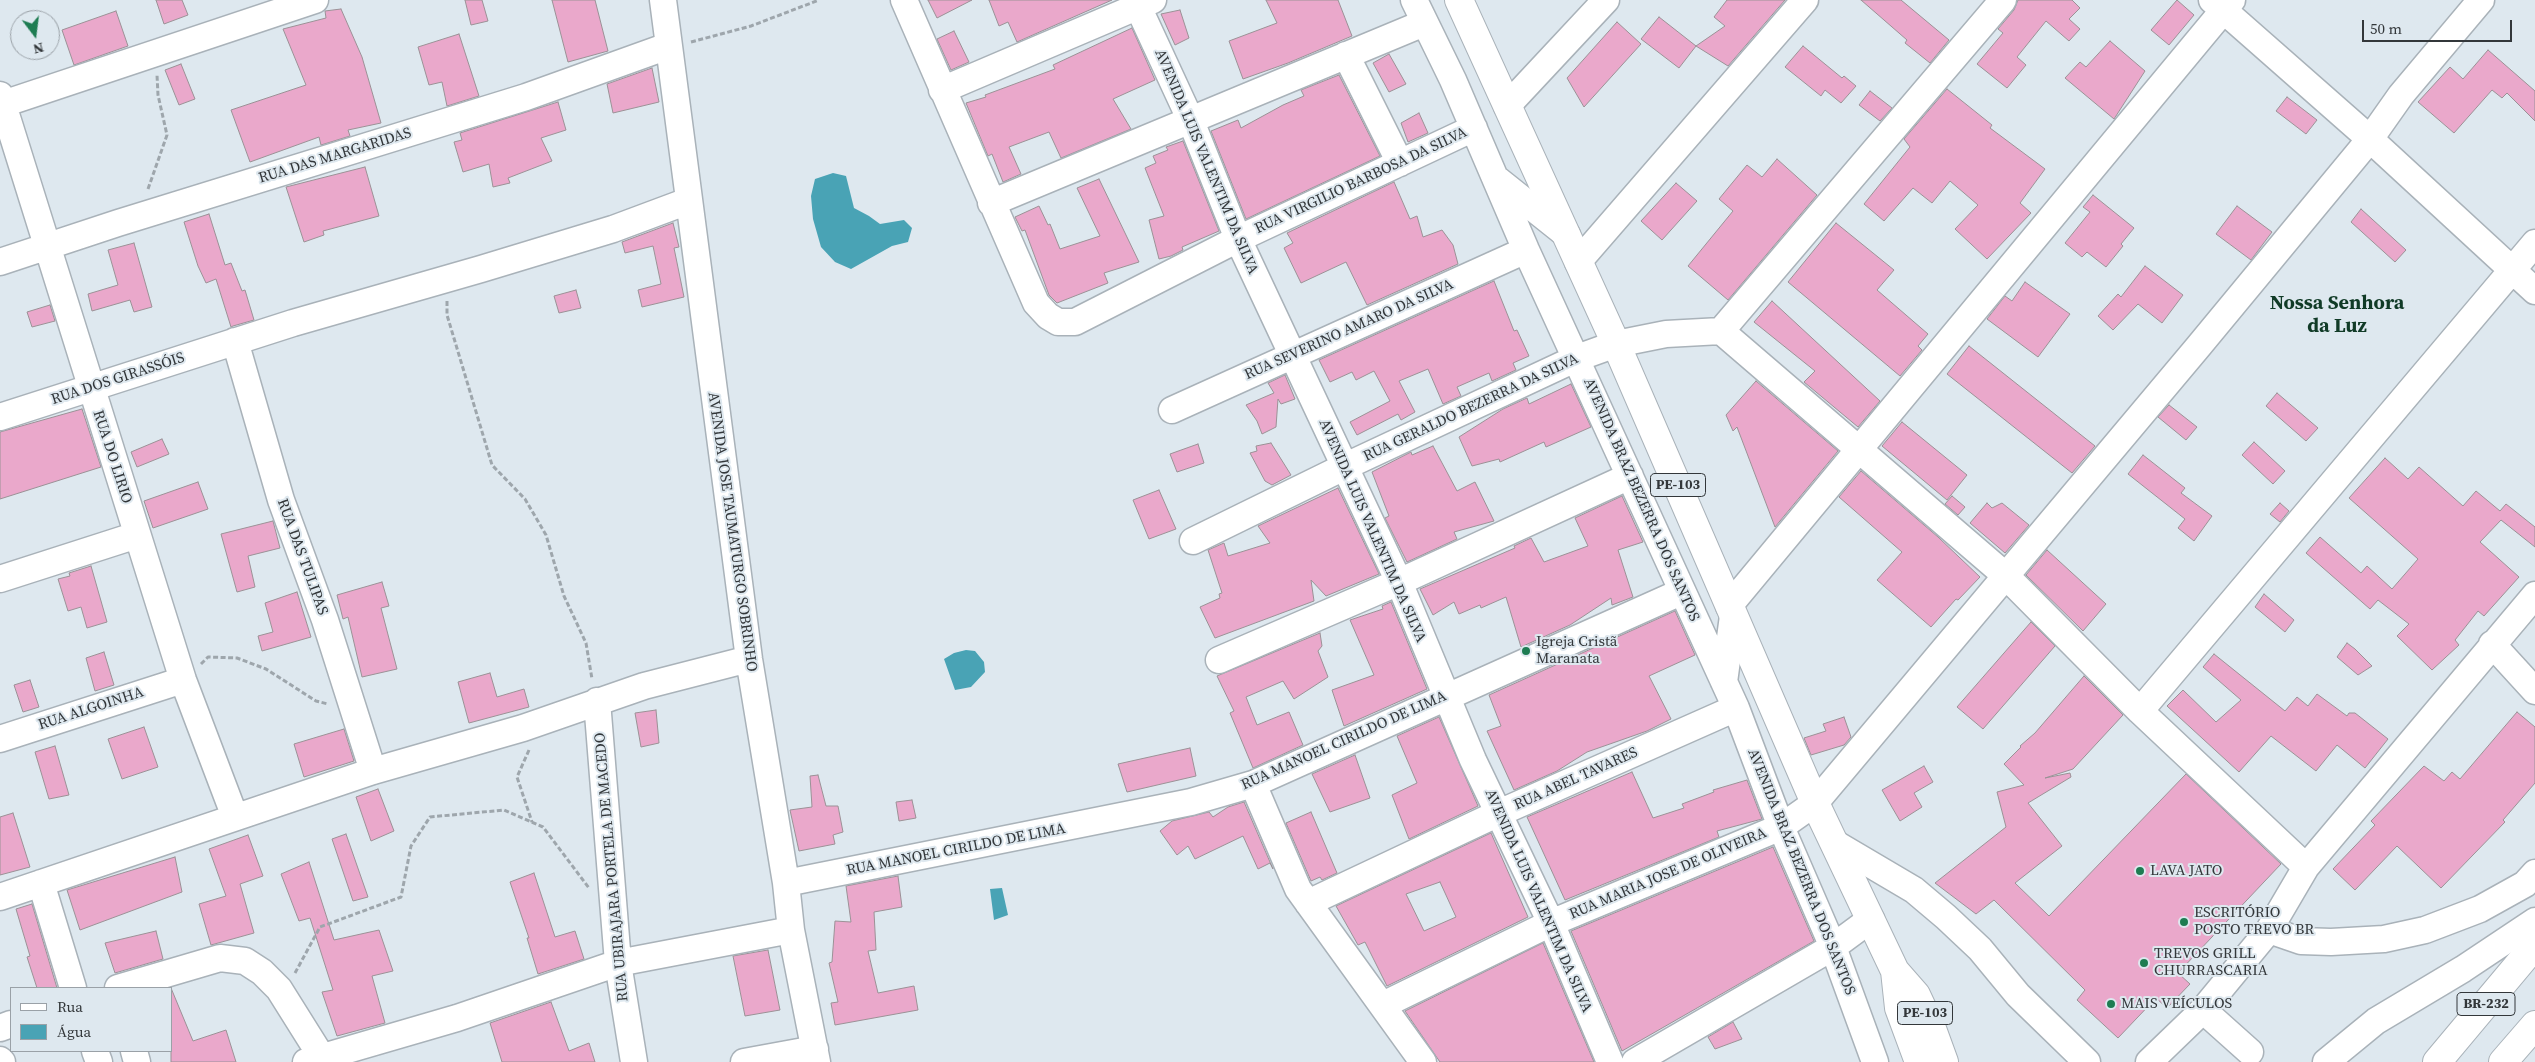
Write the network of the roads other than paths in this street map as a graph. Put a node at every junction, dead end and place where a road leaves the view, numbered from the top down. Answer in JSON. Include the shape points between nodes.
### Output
{"nodes":[{"id":1,"x":315,"y":0,"type":"edge"},
{"id":2,"x":663,"y":0,"type":"edge"},
{"id":3,"x":904,"y":0,"type":"edge"},
{"id":4,"x":1459,"y":0,"type":"edge"},
{"id":5,"x":1606,"y":0,"type":"edge"},
{"id":6,"x":1805,"y":0,"type":"edge"},
{"id":7,"x":2003,"y":0,"type":"edge"},
{"id":8,"x":2482,"y":0,"type":"edge"},
{"id":9,"x":1142,"y":2,"type":"edge"},
{"id":10,"x":2222,"y":4,"type":"edge"},
{"id":11,"x":1419,"y":11,"type":"edge"},
{"id":12,"x":668,"y":46,"type":"junction"},
{"id":13,"x":1346,"y":56,"type":"junction"},
{"id":14,"x":942,"y":90,"type":"junction"},
{"id":15,"x":1,"y":101,"type":"edge"},
{"id":16,"x":1507,"y":106,"type":"junction"},
{"id":17,"x":1190,"y":121,"type":"junction"},
{"id":18,"x":1474,"y":128,"type":"junction"},
{"id":19,"x":2370,"y":139,"type":"junction"},
{"id":20,"x":1400,"y":163,"type":"junction"},
{"id":21,"x":1496,"y":178,"type":"junction"},
{"id":22,"x":688,"y":201,"type":"junction"},
{"id":23,"x":991,"y":203,"type":"junction"},
{"id":24,"x":1566,"y":234,"type":"junction"},
{"id":25,"x":1238,"y":239,"type":"junction"},
{"id":26,"x":2535,"y":243,"type":"edge"},
{"id":27,"x":46,"y":247,"type":"junction"},
{"id":28,"x":1526,"y":250,"type":"junction"},
{"id":29,"x":0,"y":262,"type":"edge"},
{"id":30,"x":1578,"y":262,"type":"junction"},
{"id":31,"x":2511,"y":271,"type":"junction"},
{"id":32,"x":2535,"y":292,"type":"edge"},
{"id":33,"x":1721,"y":331,"type":"junction"},
{"id":34,"x":235,"y":341,"type":"junction"},
{"id":35,"x":1616,"y":344,"type":"junction"},
{"id":36,"x":1292,"y":356,"type":"junction"},
{"id":37,"x":1577,"y":358,"type":"junction"},
{"id":38,"x":90,"y":388,"type":"junction"},
{"id":39,"x":1172,"y":410,"type":"dead end"},
{"id":40,"x":0,"y":417,"type":"edge"},
{"id":41,"x":1860,"y":450,"type":"junction"},
{"id":42,"x":1344,"y":468,"type":"junction"},
{"id":43,"x":1630,"y":476,"type":"junction"},
{"id":44,"x":137,"y":535,"type":"junction"},
{"id":45,"x":1193,"y":541,"type":"dead end"},
{"id":46,"x":2005,"y":575,"type":"junction"},
{"id":47,"x":0,"y":579,"type":"edge"},
{"id":48,"x":1399,"y":582,"type":"junction"},
{"id":49,"x":1681,"y":592,"type":"junction"},
{"id":50,"x":2535,"y":595,"type":"edge"},
{"id":51,"x":1731,"y":611,"type":"junction"},
{"id":52,"x":2492,"y":644,"type":"junction"},
{"id":53,"x":749,"y":660,"type":"junction"},
{"id":54,"x":1219,"y":660,"type":"dead end"},
{"id":55,"x":183,"y":680,"type":"junction"},
{"id":56,"x":1724,"y":682,"type":"junction"},
{"id":57,"x":2535,"y":691,"type":"edge"},
{"id":58,"x":1445,"y":696,"type":"junction"},
{"id":59,"x":597,"y":701,"type":"junction"},
{"id":60,"x":1736,"y":708,"type":"junction"},
{"id":61,"x":2140,"y":710,"type":"junction"},
{"id":62,"x":0,"y":739,"type":"edge"},
{"id":63,"x":373,"y":772,"type":"junction"},
{"id":64,"x":1253,"y":784,"type":"junction"},
{"id":65,"x":1815,"y":803,"type":"junction"},
{"id":66,"x":1499,"y":813,"type":"junction"},
{"id":67,"x":235,"y":817,"type":"junction"},
{"id":68,"x":1781,"y":827,"type":"junction"},
{"id":69,"x":1836,"y":844,"type":"junction"},
{"id":70,"x":2306,"y":867,"type":"junction"},
{"id":71,"x":2535,"y":873,"type":"edge"},
{"id":72,"x":42,"y":883,"type":"junction"},
{"id":73,"x":786,"y":883,"type":"junction"},
{"id":74,"x":0,"y":897,"type":"edge"},
{"id":75,"x":1308,"y":903,"type":"junction"},
{"id":76,"x":1871,"y":919,"type":"junction"},
{"id":77,"x":2535,"y":921,"type":"edge"},
{"id":78,"x":1551,"y":923,"type":"junction"},
{"id":79,"x":791,"y":930,"type":"junction"},
{"id":80,"x":2268,"y":930,"type":"junction"},
{"id":81,"x":2535,"y":945,"type":"edge"},
{"id":82,"x":1833,"y":946,"type":"junction"},
{"id":83,"x":618,"y":963,"type":"junction"},
{"id":84,"x":1895,"y":971,"type":"junction"},
{"id":85,"x":73,"y":987,"type":"edge"},
{"id":86,"x":121,"y":987,"type":"edge"},
{"id":87,"x":1383,"y":1005,"type":"junction"},
{"id":88,"x":2202,"y":1010,"type":"junction"},
{"id":89,"x":2535,"y":1025,"type":"edge"},
{"id":90,"x":2250,"y":1052,"type":"dead end"},
{"id":91,"x":816,"y":1055,"type":"edge"},
{"id":92,"x":313,"y":1059,"type":"edge"},
{"id":93,"x":634,"y":1062,"type":"edge"},
{"id":94,"x":744,"y":1062,"type":"edge"},
{"id":95,"x":1423,"y":1062,"type":"edge"},
{"id":96,"x":1610,"y":1062,"type":"edge"},
{"id":97,"x":1635,"y":1062,"type":"edge"},
{"id":98,"x":1875,"y":1062,"type":"edge"},
{"id":99,"x":1919,"y":1062,"type":"edge"},
{"id":100,"x":1944,"y":1062,"type":"edge"},
{"id":101,"x":2087,"y":1062,"type":"edge"},
{"id":102,"x":2150,"y":1062,"type":"edge"},
{"id":103,"x":2326,"y":1062,"type":"edge"},
{"id":104,"x":2437,"y":1062,"type":"edge"},
{"id":105,"x":2504,"y":1062,"type":"edge"}],
"edges":[{"from":1,"to":15,"type":"street"},
{"from":2,"to":12,"type":"street","name":"AVENIDA JOSE TAUMATURGO SOBRINHO"},
{"from":3,"to":14,"type":"street"},
{"from":4,"to":16,"type":"main road","number":"PE-103"},
{"from":5,"to":16,"type":"street"},
{"from":6,"to":30,"type":"street"},
{"from":7,"to":33,"type":"street"},
{"from":8,"to":19,"type":"street","name":"RUA MARIA JOSE DE OLIVEIRA","via":[[2400,95]]},
{"from":9,"to":14,"type":"street"},
{"from":9,"to":17,"type":"street","name":"AVENIDA LUIS VALENTIM DA SILVA"},
{"from":10,"to":19,"type":"street"},
{"from":10,"to":41,"type":"street"},
{"from":11,"to":13,"type":"street"},
{"from":11,"to":18,"type":"street","name":"AVENIDA BRAZ BEZERRA DOS SANTOS"},
{"from":12,"to":22,"type":"street","name":"AVENIDA JOSE TAUMATURGO SOBRINHO"},
{"from":12,"to":27,"type":"street","name":"RUA DAS MARGARIDAS","via":[[491,108]]},
{"from":13,"to":17,"type":"street"},
{"from":13,"to":20,"type":"street"},
{"from":14,"to":23,"type":"street"},
{"from":15,"to":27,"type":"street","name":"RUA DO LIRIO"},
{"from":16,"to":24,"type":"main road","number":"PE-103"},
{"from":17,"to":23,"type":"street"},
{"from":17,"to":25,"type":"street","name":"AVENIDA LUIS VALENTIM DA SILVA"},
{"from":18,"to":20,"type":"street","name":"RUA VIRGILIO BARBOSA DA SILVA"},
{"from":18,"to":21,"type":"street","name":"AVENIDA BRAZ BEZERRA DOS SANTOS"},
{"from":19,"to":31,"type":"street"},
{"from":19,"to":46,"type":"street","name":"RUA MARIA JOSE DE OLIVEIRA"},
{"from":20,"to":25,"type":"street","name":"RUA VIRGILIO BARBOSA DA SILVA"},
{"from":21,"to":24,"type":"street"},
{"from":21,"to":28,"type":"street","name":"AVENIDA BRAZ BEZERRA DOS SANTOS"},
{"from":22,"to":34,"type":"street","via":[[613,229]]},
{"from":22,"to":53,"type":"street","name":"AVENIDA JOSE TAUMATURGO SOBRINHO"},
{"from":23,"to":25,"type":"street","name":"RUA VIRGILIO BARBOSA DA SILVA","via":[[1036,303],[1058,322],[1075,322]]},
{"from":24,"to":30,"type":"main road","number":"PE-103"},
{"from":25,"to":36,"type":"street","name":"AVENIDA LUIS VALENTIM DA SILVA"},
{"from":26,"to":31,"type":"street"},
{"from":27,"to":29,"type":"street","name":"RUA DAS MARGARIDAS"},
{"from":27,"to":38,"type":"street","name":"RUA DO LIRIO"},
{"from":28,"to":36,"type":"street","name":"RUA SEVERINO AMARO DA SILVA"},
{"from":28,"to":37,"type":"street","name":"AVENIDA BRAZ BEZERRA DOS SANTOS"},
{"from":30,"to":35,"type":"main road","number":"PE-103"},
{"from":31,"to":32,"type":"street"},
{"from":31,"to":61,"type":"street"},
{"from":33,"to":35,"type":"street","name":"RUA GERALDO BEZERRA DA SILVA","via":[[1666,334]]},
{"from":33,"to":41,"type":"street"},
{"from":34,"to":38,"type":"street","name":"RUA DOS GIRASSÓIS"},
{"from":34,"to":63,"type":"street","name":"RUA DAS TULIPAS","via":[[281,500],[326,620]]},
{"from":35,"to":37,"type":"street","name":"RUA GERALDO BEZERRA DA SILVA"},
{"from":35,"to":51,"type":"main road","number":"PE-103"},
{"from":36,"to":39,"type":"street","name":"RUA SEVERINO AMARO DA SILVA"},
{"from":36,"to":42,"type":"street","name":"AVENIDA LUIS VALENTIM DA SILVA"},
{"from":37,"to":42,"type":"street","name":"RUA GERALDO BEZERRA DA SILVA"},
{"from":37,"to":43,"type":"street","name":"AVENIDA BRAZ BEZERRA DOS SANTOS"},
{"from":38,"to":40,"type":"street","name":"RUA DOS GIRASSÓIS"},
{"from":38,"to":44,"type":"street","name":"RUA DO LIRIO"},
{"from":41,"to":46,"type":"street"},
{"from":41,"to":51,"type":"street"},
{"from":42,"to":45,"type":"street","name":"RUA GERALDO BEZERRA DA SILVA"},
{"from":42,"to":48,"type":"street","name":"AVENIDA LUIS VALENTIM DA SILVA"},
{"from":43,"to":48,"type":"street"},
{"from":43,"to":49,"type":"street","name":"AVENIDA BRAZ BEZERRA DOS SANTOS"},
{"from":44,"to":47,"type":"street"},
{"from":44,"to":55,"type":"street","name":"RUA DO LIRIO"},
{"from":46,"to":61,"type":"street"},
{"from":46,"to":65,"type":"street","name":"RUA MARIA JOSE DE OLIVEIRA"},
{"from":48,"to":54,"type":"street"},
{"from":48,"to":58,"type":"street","name":"AVENIDA LUIS VALENTIM DA SILVA"},
{"from":49,"to":56,"type":"street","name":"AVENIDA BRAZ BEZERRA DOS SANTOS"},
{"from":49,"to":58,"type":"street","name":"RUA MANOEL CIRILDO DE LIMA"},
{"from":50,"to":52,"type":"street"},
{"from":51,"to":56,"type":"street"},
{"from":51,"to":65,"type":"main road","number":"PE-103"},
{"from":52,"to":57,"type":"street"},
{"from":52,"to":70,"type":"street"},
{"from":53,"to":59,"type":"street"},
{"from":53,"to":73,"type":"street","name":"AVENIDA JOSE TAUMATURGO SOBRINHO"},
{"from":55,"to":62,"type":"street","name":"RUA ALGOINHA"},
{"from":55,"to":67,"type":"street","name":"RUA DO LIRIO"},
{"from":56,"to":60,"type":"street","name":"AVENIDA BRAZ BEZERRA DOS SANTOS"},
{"from":58,"to":64,"type":"street","name":"RUA MANOEL CIRILDO DE LIMA"},
{"from":58,"to":66,"type":"street","name":"AVENIDA LUIS VALENTIM DA SILVA"},
{"from":59,"to":63,"type":"street"},
{"from":59,"to":83,"type":"street","name":"RUA UBIRAJARA PORTELA DE MACEDO"},
{"from":60,"to":66,"type":"street","name":"RUA ABEL TAVARES"},
{"from":60,"to":68,"type":"street","name":"AVENIDA BRAZ BEZERRA DOS SANTOS"},
{"from":61,"to":70,"type":"street"},
{"from":63,"to":67,"type":"street"},
{"from":64,"to":73,"type":"street","name":"RUA MANOEL CIRILDO DE LIMA","via":[[1182,804]]},
{"from":64,"to":75,"type":"street","via":[[1298,889]]},
{"from":65,"to":68,"type":"street","name":"RUA MARIA JOSE DE OLIVEIRA"},
{"from":65,"to":69,"type":"main road","number":"PE-103"},
{"from":66,"to":75,"type":"street","name":"RUA ABEL TAVARES"},
{"from":66,"to":78,"type":"street","name":"AVENIDA LUIS VALENTIM DA SILVA"},
{"from":67,"to":72,"type":"street"},
{"from":68,"to":78,"type":"street","name":"RUA MARIA JOSE DE OLIVEIRA"},
{"from":68,"to":82,"type":"street","name":"AVENIDA BRAZ BEZERRA DOS SANTOS"},
{"from":69,"to":76,"type":"main road","number":"PE-103"},
{"from":69,"to":101,"type":"street","via":[[1914,890],[1946,917],[1980,950],[2018,995]]},
{"from":70,"to":80,"type":"street"},
{"from":71,"to":80,"type":"street","via":[[2525,884],[2480,910],[2417,932],[2384,939],[2331,942],[2301,941]]},
{"from":72,"to":74,"type":"street"},
{"from":72,"to":85,"type":"street"},
{"from":73,"to":79,"type":"street","name":"AVENIDA JOSE TAUMATURGO SOBRINHO"},
{"from":75,"to":87,"type":"street"},
{"from":76,"to":82,"type":"street"},
{"from":76,"to":84,"type":"main road","number":"PE-103"},
{"from":77,"to":103,"type":"street","via":[[2376,1021]]},
{"from":78,"to":87,"type":"street","name":"RUA MARIA JOSE DE OLIVEIRA"},
{"from":78,"to":96,"type":"street","name":"AVENIDA LUIS VALENTIM DA SILVA"},
{"from":79,"to":83,"type":"street"},
{"from":79,"to":91,"type":"street","name":"AVENIDA JOSE TAUMATURGO SOBRINHO"},
{"from":80,"to":88,"type":"street"},
{"from":81,"to":104,"type":"main road","number":"BR-232"},
{"from":82,"to":97,"type":"street"},
{"from":82,"to":98,"type":"street","name":"AVENIDA BRAZ BEZERRA DOS SANTOS"},
{"from":83,"to":92,"type":"street","via":[[457,1018]]},
{"from":83,"to":93,"type":"street","name":"RUA UBIRAJARA PORTELA DE MACEDO"},
{"from":84,"to":99,"type":"main road","number":"PE-103","via":[[1899,1008]]},
{"from":84,"to":100,"type":"main road","number":"PE-103","via":[[1916,995]]},
{"from":86,"to":92,"type":"street","via":[[220,958],[245,961],[262,972],[282,995]]},
{"from":87,"to":95,"type":"street"},
{"from":88,"to":90,"type":"street"},
{"from":88,"to":102,"type":"street"},
{"from":89,"to":105,"type":"main road","number":"BR-232"},
{"from":91,"to":94,"type":"street"}]}
